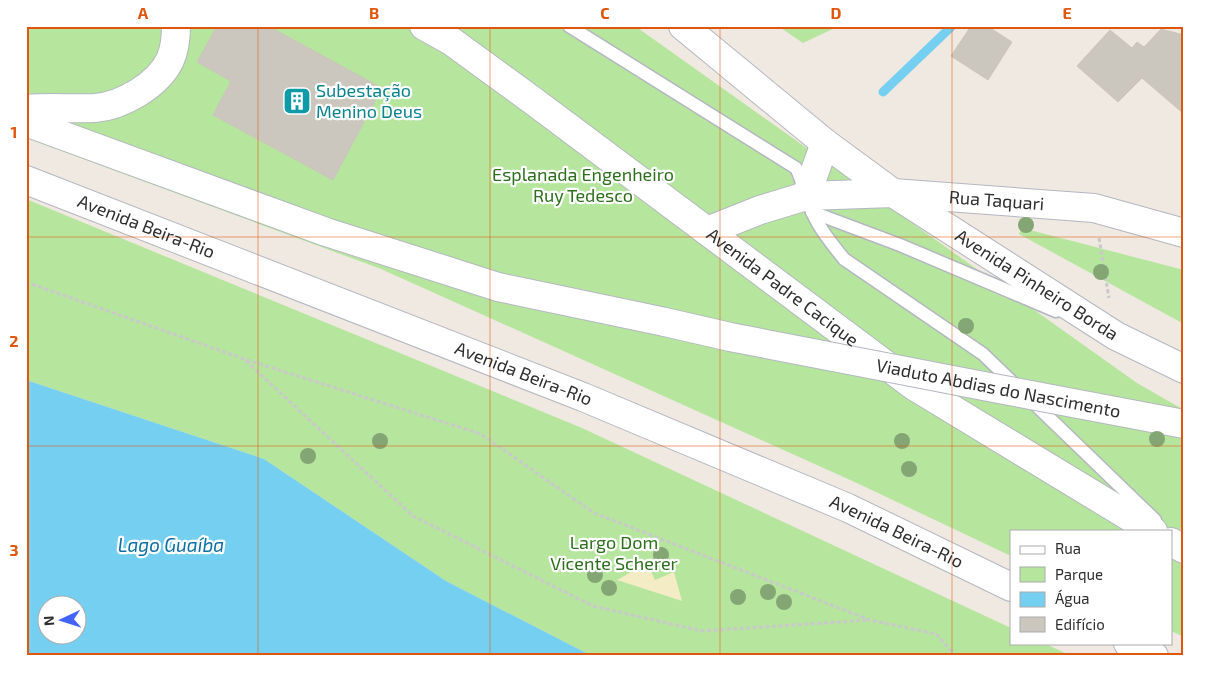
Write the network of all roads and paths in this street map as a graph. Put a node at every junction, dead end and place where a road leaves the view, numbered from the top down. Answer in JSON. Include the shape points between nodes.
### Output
{"nodes":[{"id":1,"x":176,"y":26,"type":"edge"},
{"id":2,"x":424,"y":26,"type":"edge"},
{"id":3,"x":569,"y":26,"type":"edge"},
{"id":4,"x":683,"y":26,"type":"edge"},
{"id":5,"x":26,"y":109,"type":"edge"},
{"id":6,"x":26,"y":122,"type":"edge"},
{"id":7,"x":826,"y":144,"type":"junction"},
{"id":8,"x":26,"y":180,"type":"edge"},
{"id":9,"x":893,"y":193,"type":"junction"},
{"id":10,"x":809,"y":204,"type":"junction"},
{"id":11,"x":1094,"y":208,"type":"junction"},
{"id":12,"x":707,"y":230,"type":"junction"},
{"id":13,"x":1184,"y":233,"type":"edge"},
{"id":14,"x":26,"y":282,"type":"edge"},
{"id":15,"x":1116,"y":336,"type":"junction"},
{"id":16,"x":244,"y":359,"type":"junction"},
{"id":17,"x":1184,"y":368,"type":"edge"},
{"id":18,"x":1184,"y":424,"type":"edge"},
{"id":19,"x":1151,"y":530,"type":"edge"},
{"id":20,"x":1165,"y":530,"type":"edge"},
{"id":21,"x":1172,"y":537,"type":"edge"},
{"id":22,"x":1172,"y":543,"type":"edge"},
{"id":23,"x":1184,"y":549,"type":"edge"},
{"id":24,"x":1010,"y":587,"type":"edge"},
{"id":25,"x":870,"y":620,"type":"junction"},
{"id":26,"x":1130,"y":644,"type":"edge"},
{"id":27,"x":956,"y":656,"type":"edge"},
{"id":28,"x":1154,"y":656,"type":"edge"}],
"edges":[{"from":1,"to":5,"type":"main road","via":[[174,50],[165,69],[132,96],[96,108]]},
{"from":2,"to":12,"type":"main road","name":"Avenida Padre Cacique","via":[[451,41],[525,94]]},
{"from":3,"to":10,"type":"lane","via":[[796,168]]},
{"from":4,"to":7,"type":"main road"},
{"from":6,"to":18,"type":"main road","name":"Viaduto Abdias do Nascimento","bridge":true,"via":[[326,232],[498,287],[730,337]]},
{"from":7,"to":9,"type":"main road"},
{"from":7,"to":10,"type":"main road"},
{"from":8,"to":24,"type":"main road","name":"Avenida Beira-Rio","via":[[583,397],[848,508]]},
{"from":9,"to":10,"type":"main road","name":"Rua Taquari"},
{"from":9,"to":11,"type":"main road","name":"Rua Taquari"},
{"from":9,"to":15,"type":"main road","name":"Avenida Pinheiro Borda"},
{"from":10,"to":12,"type":"main road","name":"Rua Taquari","via":[[760,210]]},
{"from":10,"to":15,"type":"lane","via":[[900,246]]},
{"from":10,"to":20,"type":"lane","via":[[844,259],[983,354]]},
{"from":11,"to":13,"type":"main road","name":"Rua Taquari"},
{"from":11,"to":15,"type":"path"},
{"from":12,"to":19,"type":"main road","name":"Avenida Padre Cacique","via":[[914,386]]},
{"from":14,"to":16,"type":"path"},
{"from":15,"to":17,"type":"main road","name":"Avenida Pinheiro Borda"},
{"from":16,"to":25,"type":"path","via":[[482,434],[594,513]]},
{"from":16,"to":25,"type":"path","via":[[413,516],[593,606],[702,631]]},
{"from":21,"to":23,"type":"lane"},
{"from":22,"to":23,"type":"main road"},
{"from":25,"to":27,"type":"path","via":[[936,634]]},
{"from":26,"to":28,"type":"main road"}]}
